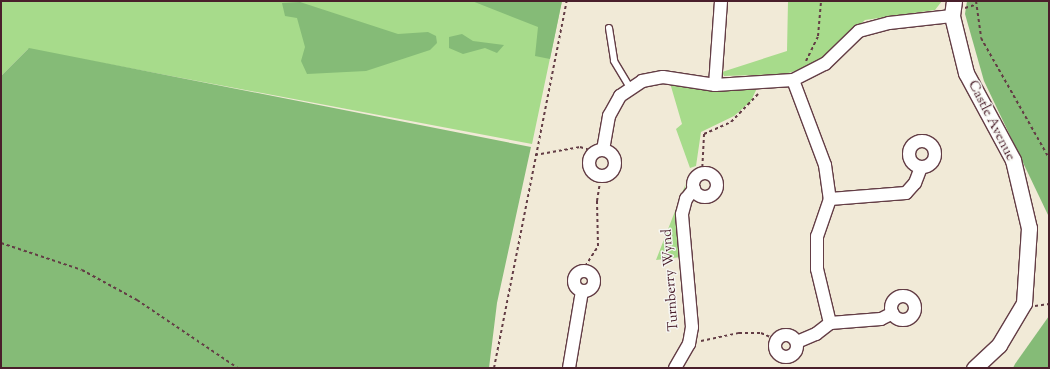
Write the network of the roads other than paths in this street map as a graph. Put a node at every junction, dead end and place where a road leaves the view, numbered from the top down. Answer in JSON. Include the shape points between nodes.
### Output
{"nodes":[{"id":1,"x":721,"y":1,"type":"edge"},
{"id":2,"x":954,"y":1,"type":"edge"},
{"id":3,"x":952,"y":16,"type":"junction"},
{"id":4,"x":609,"y":28,"type":"dead end"},
{"id":5,"x":793,"y":80,"type":"junction"},
{"id":6,"x":715,"y":85,"type":"junction"},
{"id":7,"x":631,"y":88,"type":"junction"},
{"id":8,"x":601,"y":150,"type":"junction"},
{"id":9,"x":921,"y":167,"type":"dead end"},
{"id":10,"x":694,"y":190,"type":"junction"},
{"id":11,"x":830,"y":199,"type":"junction"},
{"id":12,"x":582,"y":271,"type":"road end"},
{"id":13,"x":893,"y":313,"type":"dead end"},
{"id":14,"x":830,"y":323,"type":"junction"},
{"id":15,"x":797,"y":342,"type":"junction"},
{"id":16,"x":569,"y":368,"type":"edge"},
{"id":17,"x":675,"y":368,"type":"edge"},
{"id":18,"x":974,"y":368,"type":"edge"}],
"edges":[{"from":1,"to":6,"type":"street"},
{"from":2,"to":3,"type":"street","name":"Castle Avenue"},
{"from":3,"to":5,"type":"street","via":[[889,23],[859,31],[825,64]]},
{"from":3,"to":18,"type":"street","name":"Castle Avenue","via":[[966,73],[1013,160],[1029,228],[1024,303],[999,346]]},
{"from":4,"to":7,"type":"lane","via":[[614,61]]},
{"from":5,"to":6,"type":"street"},
{"from":5,"to":11,"type":"street","via":[[825,165]]},
{"from":6,"to":7,"type":"street","via":[[663,77],[642,81]]},
{"from":7,"to":8,"type":"street","via":[[620,96],[609,116]]},
{"from":8,"to":8,"type":"street","via":[[611,153],[615,164],[609,174],[601,176],[594,172],[590,164],[592,156]]},
{"from":9,"to":11,"type":"street","via":[[915,184],[906,193]]},
{"from":10,"to":10,"type":"street","name":"Turnberry Wynd","via":[[707,197],[716,190],[716,179],[702,173],[693,181]]},
{"from":10,"to":17,"type":"street","name":"Turnberry Wynd","via":[[686,199],[682,214],[692,327],[689,344]]},
{"from":11,"to":14,"type":"street","via":[[817,236],[817,269]]},
{"from":12,"to":16,"type":"street","via":[[591,274],[594,280],[591,288],[582,290]]},
{"from":13,"to":14,"type":"street","via":[[881,320]]},
{"from":14,"to":15,"type":"street","via":[[816,334]]},
{"from":15,"to":15,"type":"street","via":[[786,335],[777,340],[777,352],[786,357],[795,352]]}]}
